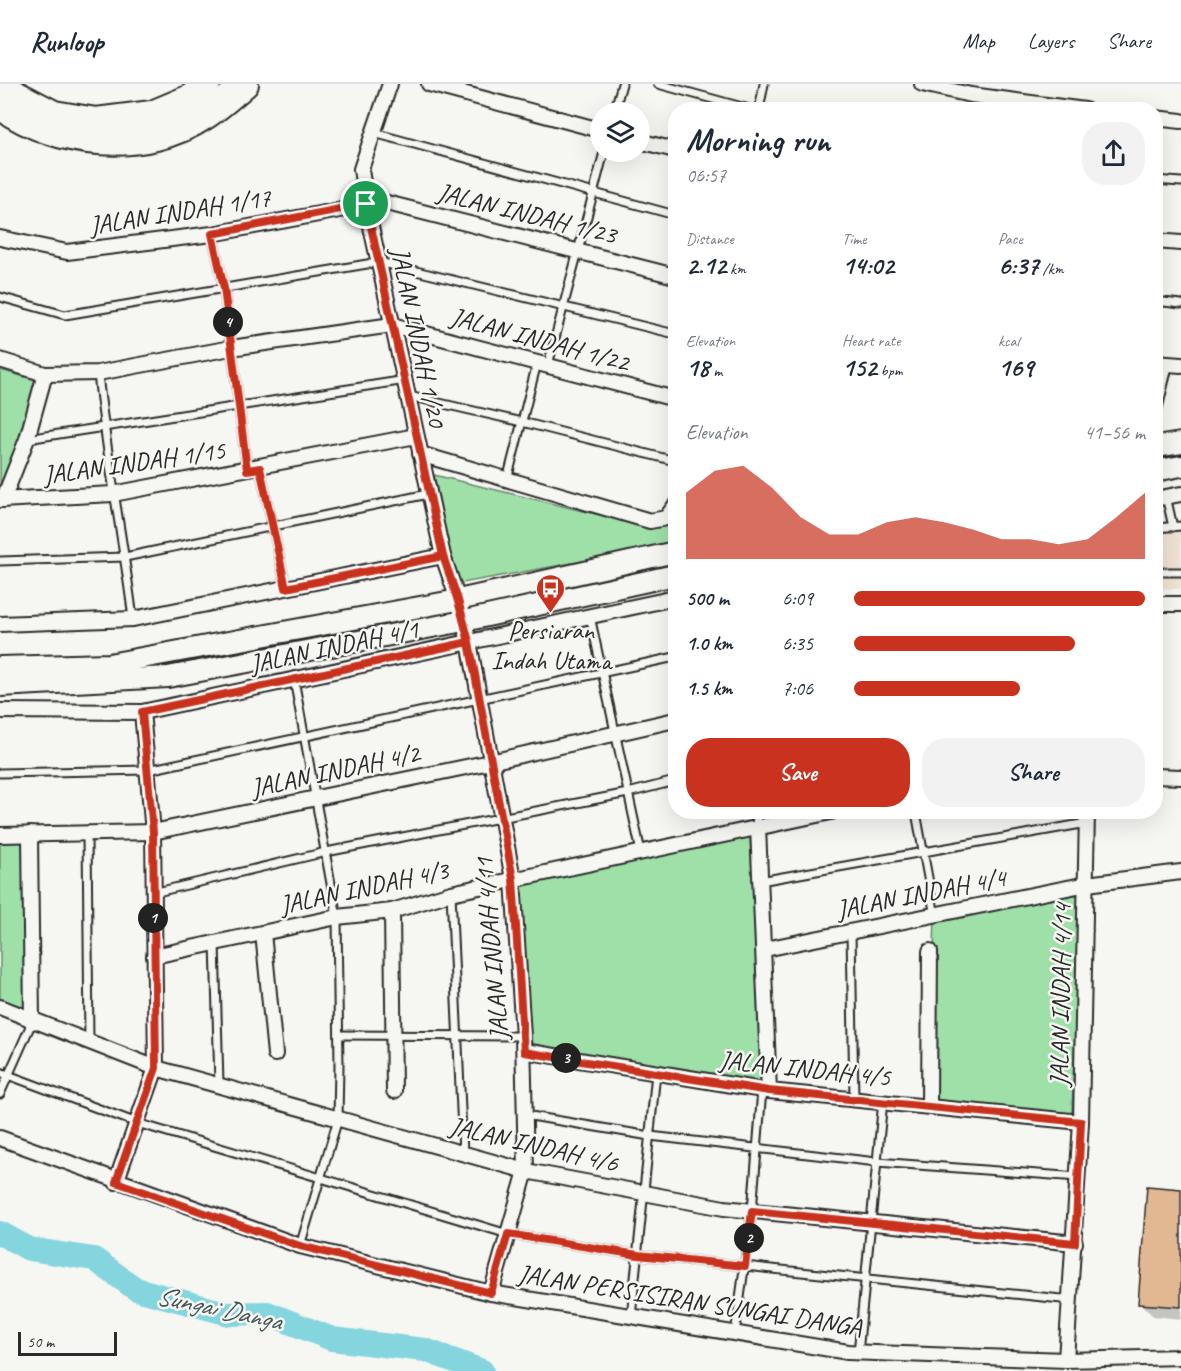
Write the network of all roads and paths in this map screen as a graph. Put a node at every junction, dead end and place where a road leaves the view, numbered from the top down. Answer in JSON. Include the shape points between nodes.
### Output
{"nodes":[{"id":1,"x":207,"y":84,"type":"edge"},
{"id":2,"x":244,"y":84,"type":"edge"},
{"id":3,"x":390,"y":84,"type":"edge"},
{"id":4,"x":429,"y":84,"type":"edge"},
{"id":5,"x":622,"y":84,"type":"edge"},
{"id":6,"x":658,"y":84,"type":"edge"},
{"id":7,"x":764,"y":84,"type":"edge"},
{"id":8,"x":922,"y":84,"type":"edge"},
{"id":9,"x":0,"y":86,"type":"edge"},
{"id":10,"x":617,"y":102,"type":"edge"},
{"id":11,"x":724,"y":102,"type":"edge"},
{"id":12,"x":761,"y":102,"type":"edge"},
{"id":13,"x":970,"y":102,"type":"edge"},
{"id":14,"x":0,"y":106,"type":"edge"},
{"id":15,"x":1163,"y":120,"type":"edge"},
{"id":16,"x":1181,"y":121,"type":"edge"},
{"id":17,"x":590,"y":127,"type":"edge"},
{"id":18,"x":374,"y":133,"type":"junction"},
{"id":19,"x":650,"y":144,"type":"edge"},
{"id":20,"x":668,"y":148,"type":"edge"},
{"id":21,"x":601,"y":162,"type":"edge"},
{"id":22,"x":1163,"y":181,"type":"edge"},
{"id":23,"x":1181,"y":182,"type":"edge"},
{"id":24,"x":593,"y":193,"type":"junction"},
{"id":25,"x":366,"y":204,"type":"junction"},
{"id":26,"x":668,"y":213,"type":"edge"},
{"id":27,"x":212,"y":234,"type":"junction"},
{"id":28,"x":0,"y":238,"type":"edge"},
{"id":29,"x":1163,"y":242,"type":"edge"},
{"id":30,"x":1181,"y":243,"type":"edge"},
{"id":31,"x":578,"y":250,"type":"junction"},
{"id":32,"x":379,"y":262,"type":"junction"},
{"id":33,"x":668,"y":274,"type":"edge"},
{"id":34,"x":224,"y":288,"type":"junction"},
{"id":35,"x":0,"y":297,"type":"edge"},
{"id":36,"x":1163,"y":302,"type":"edge"},
{"id":37,"x":1181,"y":303,"type":"edge"},
{"id":38,"x":563,"y":307,"type":"junction"},
{"id":39,"x":392,"y":325,"type":"junction"},
{"id":40,"x":668,"y":332,"type":"edge"},
{"id":41,"x":231,"y":348,"type":"junction"},
{"id":42,"x":0,"y":360,"type":"edge"},
{"id":43,"x":1163,"y":363,"type":"edge"},
{"id":44,"x":543,"y":364,"type":"junction"},
{"id":45,"x":1181,"y":365,"type":"edge"},
{"id":46,"x":98,"y":373,"type":"junction"},
{"id":47,"x":45,"y":374,"type":"junction"},
{"id":48,"x":406,"y":380,"type":"junction"},
{"id":49,"x":409,"y":396,"type":"junction"},
{"id":50,"x":668,"y":397,"type":"edge"},
{"id":51,"x":240,"y":407,"type":"junction"},
{"id":52,"x":522,"y":422,"type":"junction"},
{"id":53,"x":104,"y":427,"type":"junction"},
{"id":54,"x":416,"y":436,"type":"junction"},
{"id":55,"x":27,"y":439,"type":"junction"},
{"id":56,"x":1181,"y":443,"type":"edge"},
{"id":57,"x":1163,"y":446,"type":"edge"},
{"id":58,"x":420,"y":454,"type":"junction"},
{"id":59,"x":668,"y":459,"type":"edge"},
{"id":60,"x":1181,"y":466,"type":"edge"},
{"id":61,"x":254,"y":469,"type":"junction"},
{"id":62,"x":1163,"y":469,"type":"edge"},
{"id":63,"x":507,"y":480,"type":"junction"},
{"id":64,"x":113,"y":494,"type":"junction"},
{"id":65,"x":429,"y":494,"type":"junction"},
{"id":66,"x":1181,"y":494,"type":"edge"},
{"id":67,"x":1163,"y":498,"type":"edge"},
{"id":68,"x":1,"y":500,"type":"edge"},
{"id":69,"x":1163,"y":502,"type":"edge"},
{"id":70,"x":668,"y":515,"type":"edge"},
{"id":71,"x":274,"y":526,"type":"junction"},
{"id":72,"x":1177,"y":527,"type":"edge"},
{"id":73,"x":668,"y":554,"type":"edge"},
{"id":74,"x":443,"y":556,"type":"junction"},
{"id":75,"x":125,"y":557,"type":"junction"},
{"id":76,"x":0,"y":561,"type":"edge"},
{"id":77,"x":1163,"y":572,"type":"edge"},
{"id":78,"x":1181,"y":572,"type":"edge"},
{"id":79,"x":668,"y":576,"type":"edge"},
{"id":80,"x":286,"y":588,"type":"junction"},
{"id":81,"x":668,"y":599,"type":"edge"},
{"id":82,"x":458,"y":600,"type":"junction"},
{"id":83,"x":1163,"y":604,"type":"edge"},
{"id":84,"x":1181,"y":604,"type":"edge"},
{"id":85,"x":590,"y":616,"type":"junction"},
{"id":86,"x":133,"y":619,"type":"junction"},
{"id":87,"x":464,"y":621,"type":"junction"},
{"id":88,"x":0,"y":624,"type":"edge"},
{"id":89,"x":469,"y":642,"type":"junction"},
{"id":90,"x":668,"y":659,"type":"edge"},
{"id":91,"x":0,"y":667,"type":"edge"},
{"id":92,"x":602,"y":674,"type":"junction"},
{"id":93,"x":294,"y":679,"type":"junction"},
{"id":94,"x":0,"y":686,"type":"edge"},
{"id":95,"x":479,"y":699,"type":"junction"},
{"id":96,"x":0,"y":711,"type":"edge"},
{"id":97,"x":142,"y":712,"type":"junction"},
{"id":98,"x":668,"y":722,"type":"edge"},
{"id":99,"x":614,"y":734,"type":"junction"},
{"id":100,"x":305,"y":736,"type":"junction"},
{"id":101,"x":490,"y":762,"type":"junction"},
{"id":102,"x":147,"y":770,"type":"junction"},
{"id":103,"x":0,"y":773,"type":"edge"},
{"id":104,"x":1163,"y":776,"type":"edge"},
{"id":105,"x":1181,"y":777,"type":"edge"},
{"id":106,"x":668,"y":783,"type":"edge"},
{"id":107,"x":628,"y":793,"type":"junction"},
{"id":108,"x":317,"y":798,"type":"junction"},
{"id":109,"x":501,"y":816,"type":"junction"},
{"id":110,"x":756,"y":819,"type":"edge"},
{"id":111,"x":797,"y":819,"type":"edge"},
{"id":112,"x":917,"y":819,"type":"edge"},
{"id":113,"x":1077,"y":819,"type":"edge"},
{"id":114,"x":1087,"y":819,"type":"edge"},
{"id":115,"x":758,"y":827,"type":"junction"},
{"id":116,"x":153,"y":832,"type":"junction"},
{"id":117,"x":87,"y":833,"type":"junction"},
{"id":118,"x":30,"y":834,"type":"junction"},
{"id":119,"x":0,"y":835,"type":"edge"},
{"id":120,"x":923,"y":851,"type":"junction"},
{"id":121,"x":326,"y":852,"type":"junction"},
{"id":122,"x":641,"y":852,"type":"junction"},
{"id":123,"x":1181,"y":872,"type":"edge"},
{"id":124,"x":513,"y":879,"type":"junction"},
{"id":125,"x":760,"y":881,"type":"junction"},
{"id":126,"x":1087,"y":884,"type":"junction"},
{"id":127,"x":153,"y":893,"type":"junction"},
{"id":128,"x":451,"y":893,"type":"junction"},
{"id":129,"x":392,"y":911,"type":"junction"},
{"id":130,"x":935,"y":916,"type":"junction"},
{"id":131,"x":337,"y":917,"type":"junction"},
{"id":132,"x":851,"y":932,"type":"junction"},
{"id":133,"x":263,"y":933,"type":"junction"},
{"id":134,"x":214,"y":942,"type":"junction"},
{"id":135,"x":765,"y":949,"type":"junction"},
{"id":136,"x":930,"y":951,"type":"dead end"},
{"id":137,"x":154,"y":956,"type":"junction"},
{"id":138,"x":0,"y":1007,"type":"edge"},
{"id":139,"x":32,"y":1022,"type":"junction"},
{"id":140,"x":395,"y":1033,"type":"junction"},
{"id":141,"x":458,"y":1034,"type":"junction"},
{"id":142,"x":339,"y":1035,"type":"junction"},
{"id":143,"x":523,"y":1036,"type":"junction"},
{"id":144,"x":89,"y":1043,"type":"junction"},
{"id":145,"x":524,"y":1052,"type":"junction"},
{"id":146,"x":275,"y":1054,"type":"dead end"},
{"id":147,"x":156,"y":1068,"type":"junction"},
{"id":148,"x":0,"y":1072,"type":"edge"},
{"id":149,"x":656,"y":1073,"type":"junction"},
{"id":150,"x":8,"y":1076,"type":"junction"},
{"id":151,"x":219,"y":1084,"type":"junction"},
{"id":152,"x":765,"y":1090,"type":"junction"},
{"id":153,"x":394,"y":1091,"type":"dead end"},
{"id":154,"x":0,"y":1094,"type":"edge"},
{"id":155,"x":854,"y":1098,"type":"junction"},
{"id":156,"x":883,"y":1101,"type":"junction"},
{"id":157,"x":929,"y":1106,"type":"junction"},
{"id":158,"x":525,"y":1115,"type":"junction"},
{"id":159,"x":338,"y":1119,"type":"junction"},
{"id":160,"x":1081,"y":1122,"type":"junction"},
{"id":161,"x":136,"y":1124,"type":"junction"},
{"id":162,"x":650,"y":1136,"type":"junction"},
{"id":163,"x":0,"y":1138,"type":"edge"},
{"id":164,"x":758,"y":1147,"type":"junction"},
{"id":165,"x":463,"y":1154,"type":"junction"},
{"id":166,"x":877,"y":1162,"type":"junction"},
{"id":167,"x":526,"y":1171,"type":"junction"},
{"id":168,"x":321,"y":1177,"type":"junction"},
{"id":169,"x":1078,"y":1177,"type":"junction"},
{"id":170,"x":116,"y":1182,"type":"junction"},
{"id":171,"x":645,"y":1193,"type":"junction"},
{"id":172,"x":752,"y":1211,"type":"junction"},
{"id":173,"x":870,"y":1223,"type":"junction"},
{"id":174,"x":508,"y":1234,"type":"junction"},
{"id":175,"x":1075,"y":1243,"type":"junction"},
{"id":176,"x":300,"y":1246,"type":"junction"},
{"id":177,"x":638,"y":1255,"type":"junction"},
{"id":178,"x":745,"y":1266,"type":"junction"},
{"id":179,"x":865,"y":1280,"type":"junction"},
{"id":180,"x":491,"y":1293,"type":"junction"},
{"id":181,"x":1071,"y":1300,"type":"junction"},
{"id":182,"x":631,"y":1317,"type":"junction"},
{"id":183,"x":735,"y":1334,"type":"junction"},
{"id":184,"x":858,"y":1353,"type":"junction"},
{"id":185,"x":1181,"y":1357,"type":"edge"},
{"id":186,"x":1066,"y":1360,"type":"junction"}],
"edges":[{"from":1,"to":9,"type":"highway","via":[[190,98],[152,114],[96,121],[54,114]]},
{"from":2,"to":14,"type":"highway","via":[[204,117],[162,136],[107,143],[68,137],[13,116]]},
{"from":3,"to":18,"type":"street","name":"JALAN INDAH 1/20"},
{"from":4,"to":17,"type":"street"},
{"from":5,"to":10,"type":"lane"},
{"from":6,"to":11,"type":"lane"},
{"from":7,"to":12,"type":"lane"},
{"from":8,"to":13,"type":"street"},
{"from":15,"to":16,"type":"street"},
{"from":18,"to":24,"type":"lane"},
{"from":18,"to":25,"type":"street","name":"JALAN INDAH 1/20","via":[[361,169]]},
{"from":19,"to":20,"type":"street"},
{"from":21,"to":24,"type":"lane"},
{"from":22,"to":23,"type":"lane"},
{"from":24,"to":26,"type":"lane"},
{"from":24,"to":31,"type":"lane"},
{"from":25,"to":27,"type":"street","name":"JALAN INDAH 1/17"},
{"from":25,"to":31,"type":"street","name":"JALAN INDAH 1/23","via":[[383,201]]},
{"from":25,"to":32,"type":"street","name":"JALAN INDAH 1/20"},
{"from":27,"to":28,"type":"street","name":"JALAN INDAH 1/17","via":[[67,252]]},
{"from":27,"to":34,"type":"lane"},
{"from":29,"to":30,"type":"street"},
{"from":31,"to":33,"type":"street","name":"JALAN INDAH 1/23"},
{"from":31,"to":38,"type":"lane"},
{"from":32,"to":34,"type":"lane"},
{"from":32,"to":38,"type":"lane"},
{"from":32,"to":39,"type":"street","name":"JALAN INDAH 1/20"},
{"from":34,"to":35,"type":"lane","via":[[65,315]]},
{"from":34,"to":41,"type":"lane"},
{"from":36,"to":37,"type":"lane"},
{"from":38,"to":40,"type":"lane"},
{"from":38,"to":44,"type":"lane"},
{"from":39,"to":41,"type":"street"},
{"from":39,"to":44,"type":"street","name":"JALAN INDAH 1/22"},
{"from":39,"to":48,"type":"street","name":"JALAN INDAH 1/20"},
{"from":41,"to":46,"type":"street"},
{"from":41,"to":51,"type":"lane"},
{"from":42,"to":47,"type":"street"},
{"from":43,"to":45,"type":"street"},
{"from":44,"to":50,"type":"street","name":"JALAN INDAH 1/22"},
{"from":44,"to":52,"type":"lane"},
{"from":46,"to":47,"type":"street"},
{"from":46,"to":53,"type":"lane"},
{"from":47,"to":55,"type":"street"},
{"from":48,"to":49,"type":"street","name":"JALAN INDAH 1/20"},
{"from":48,"to":51,"type":"lane"},
{"from":49,"to":52,"type":"lane"},
{"from":49,"to":54,"type":"street","name":"JALAN INDAH 1/20"},
{"from":51,"to":53,"type":"lane"},
{"from":51,"to":61,"type":"lane"},
{"from":52,"to":59,"type":"lane"},
{"from":52,"to":63,"type":"lane"},
{"from":53,"to":55,"type":"lane"},
{"from":53,"to":64,"type":"lane"},
{"from":54,"to":58,"type":"street","name":"JALAN INDAH 1/20"},
{"from":54,"to":61,"type":"street","name":"JALAN INDAH 1/15"},
{"from":55,"to":68,"type":"street"},
{"from":56,"to":57,"type":"main road"},
{"from":58,"to":63,"type":"street"},
{"from":58,"to":65,"type":"street","name":"JALAN INDAH 1/20"},
{"from":60,"to":62,"type":"main road"},
{"from":61,"to":64,"type":"street","name":"JALAN INDAH 1/15"},
{"from":61,"to":71,"type":"lane"},
{"from":63,"to":70,"type":"street","via":[[650,521]]},
{"from":64,"to":68,"type":"street","name":"JALAN INDAH 1/15"},
{"from":64,"to":75,"type":"lane"},
{"from":65,"to":71,"type":"lane"},
{"from":65,"to":74,"type":"street","name":"JALAN INDAH 1/20"},
{"from":66,"to":67,"type":"street"},
{"from":69,"to":72,"type":"lane"},
{"from":71,"to":75,"type":"lane"},
{"from":71,"to":80,"type":"lane"},
{"from":73,"to":82,"type":"main road"},
{"from":74,"to":80,"type":"street"},
{"from":74,"to":82,"type":"street","name":"JALAN INDAH 1/20"},
{"from":75,"to":76,"type":"lane"},
{"from":75,"to":86,"type":"lane"},
{"from":77,"to":78,"type":"lane"},
{"from":79,"to":87,"type":"main road"},
{"from":80,"to":86,"type":"street"},
{"from":81,"to":85,"type":"street","name":"JALAN INDAH 4/1"},
{"from":82,"to":87,"type":"street","name":"JALAN INDAH 4/11"},
{"from":82,"to":91,"type":"main road","via":[[109,664]]},
{"from":83,"to":84,"type":"street"},
{"from":85,"to":89,"type":"street","name":"JALAN INDAH 4/1"},
{"from":85,"to":92,"type":"lane"},
{"from":86,"to":88,"type":"street"},
{"from":87,"to":89,"type":"street","name":"JALAN INDAH 4/11"},
{"from":87,"to":94,"type":"main road","via":[[168,677]]},
{"from":89,"to":93,"type":"street","name":"JALAN INDAH 4/1"},
{"from":89,"to":95,"type":"street","name":"JALAN INDAH 4/11"},
{"from":90,"to":92,"type":"lane"},
{"from":92,"to":95,"type":"lane"},
{"from":92,"to":99,"type":"lane"},
{"from":93,"to":97,"type":"street","name":"JALAN INDAH 4/1"},
{"from":93,"to":100,"type":"lane"},
{"from":95,"to":100,"type":"lane"},
{"from":95,"to":101,"type":"street","name":"JALAN INDAH 4/11"},
{"from":96,"to":97,"type":"street","name":"JALAN INDAH 4/1"},
{"from":97,"to":102,"type":"street"},
{"from":98,"to":99,"type":"street","name":"JALAN INDAH 4/2"},
{"from":99,"to":101,"type":"street","name":"JALAN INDAH 4/2"},
{"from":99,"to":107,"type":"lane"},
{"from":100,"to":102,"type":"lane"},
{"from":100,"to":108,"type":"lane"},
{"from":101,"to":108,"type":"street","name":"JALAN INDAH 4/2"},
{"from":101,"to":109,"type":"street","name":"JALAN INDAH 4/11"},
{"from":102,"to":103,"type":"lane"},
{"from":102,"to":116,"type":"street"},
{"from":104,"to":105,"type":"street"},
{"from":106,"to":107,"type":"lane"},
{"from":107,"to":109,"type":"lane"},
{"from":107,"to":122,"type":"lane"},
{"from":108,"to":116,"type":"street","name":"JALAN INDAH 4/2"},
{"from":108,"to":121,"type":"lane"},
{"from":109,"to":121,"type":"lane"},
{"from":109,"to":124,"type":"street","name":"JALAN INDAH 4/11"},
{"from":110,"to":115,"type":"lane"},
{"from":111,"to":115,"type":"street","name":"JALAN INDAH 4/3"},
{"from":112,"to":120,"type":"lane"},
{"from":113,"to":120,"type":"lane"},
{"from":114,"to":126,"type":"street","name":"JALAN INDAH 4/14"},
{"from":115,"to":122,"type":"street","name":"JALAN INDAH 4/3"},
{"from":115,"to":125,"type":"street"},
{"from":116,"to":117,"type":"street","name":"JALAN INDAH 4/2"},
{"from":116,"to":127,"type":"street"},
{"from":117,"to":118,"type":"street","name":"JALAN INDAH 4/2"},
{"from":117,"to":144,"type":"lane"},
{"from":118,"to":119,"type":"street","name":"JALAN INDAH 4/2"},
{"from":118,"to":139,"type":"street"},
{"from":120,"to":125,"type":"lane"},
{"from":120,"to":130,"type":"lane"},
{"from":121,"to":127,"type":"lane"},
{"from":121,"to":131,"type":"lane"},
{"from":122,"to":124,"type":"street","name":"JALAN INDAH 4/3"},
{"from":123,"to":126,"type":"street","name":"JALAN INDAH 4/4"},
{"from":124,"to":128,"type":"street","name":"JALAN INDAH 4/3"},
{"from":124,"to":143,"type":"street","name":"JALAN INDAH 4/11"},
{"from":125,"to":135,"type":"street"},
{"from":126,"to":130,"type":"street","name":"JALAN INDAH 4/4"},
{"from":126,"to":160,"type":"street","name":"JALAN INDAH 4/14"},
{"from":127,"to":137,"type":"street"},
{"from":128,"to":129,"type":"street","name":"JALAN INDAH 4/3"},
{"from":128,"to":141,"type":"lane"},
{"from":129,"to":131,"type":"street","name":"JALAN INDAH 4/3"},
{"from":129,"to":140,"type":"street"},
{"from":130,"to":132,"type":"street","name":"JALAN INDAH 4/4"},
{"from":131,"to":133,"type":"street","name":"JALAN INDAH 4/3"},
{"from":131,"to":142,"type":"lane"},
{"from":132,"to":135,"type":"street","name":"JALAN INDAH 4/4"},
{"from":132,"to":155,"type":"lane"},
{"from":133,"to":134,"type":"street","name":"JALAN INDAH 4/3"},
{"from":133,"to":146,"type":"street"},
{"from":134,"to":137,"type":"street","name":"JALAN INDAH 4/3"},
{"from":134,"to":151,"type":"lane"},
{"from":135,"to":152,"type":"street"},
{"from":136,"to":157,"type":"street"},
{"from":137,"to":147,"type":"street"},
{"from":138,"to":139,"type":"street","name":"JALAN INDAH 4/6"},
{"from":139,"to":144,"type":"street","name":"JALAN INDAH 4/6"},
{"from":139,"to":150,"type":"lane"},
{"from":140,"to":141,"type":"lane"},
{"from":140,"to":142,"type":"lane"},
{"from":140,"to":153,"type":"street"},
{"from":141,"to":143,"type":"lane"},
{"from":141,"to":165,"type":"lane"},
{"from":142,"to":159,"type":"lane"},
{"from":143,"to":145,"type":"street","name":"JALAN INDAH 4/11"},
{"from":144,"to":147,"type":"street","name":"JALAN INDAH 4/6"},
{"from":145,"to":149,"type":"street","name":"JALAN INDAH 4/5"},
{"from":145,"to":158,"type":"street","name":"JALAN INDAH 4/11"},
{"from":147,"to":151,"type":"street","name":"JALAN INDAH 4/6"},
{"from":147,"to":161,"type":"street"},
{"from":148,"to":150,"type":"lane"},
{"from":149,"to":152,"type":"street","name":"JALAN INDAH 4/5"},
{"from":149,"to":162,"type":"lane"},
{"from":150,"to":154,"type":"lane"},
{"from":150,"to":161,"type":"lane"},
{"from":151,"to":159,"type":"street","name":"JALAN INDAH 4/6"},
{"from":152,"to":155,"type":"street","name":"JALAN INDAH 4/5"},
{"from":152,"to":164,"type":"lane"},
{"from":155,"to":156,"type":"street","name":"JALAN INDAH 4/5"},
{"from":156,"to":157,"type":"street","name":"JALAN INDAH 4/5"},
{"from":156,"to":166,"type":"lane"},
{"from":157,"to":160,"type":"street","name":"JALAN INDAH 4/5"},
{"from":158,"to":162,"type":"lane"},
{"from":158,"to":167,"type":"street","name":"JALAN INDAH 4/11"},
{"from":159,"to":165,"type":"street","name":"JALAN INDAH 4/6"},
{"from":159,"to":168,"type":"lane"},
{"from":160,"to":169,"type":"street","name":"JALAN INDAH 4/14"},
{"from":161,"to":168,"type":"lane"},
{"from":161,"to":170,"type":"street"},
{"from":162,"to":164,"type":"lane"},
{"from":162,"to":171,"type":"lane"},
{"from":163,"to":170,"type":"street","name":"JALAN PERSISIRAN SUNGAI DANGA"},
{"from":164,"to":166,"type":"lane"},
{"from":164,"to":172,"type":"lane"},
{"from":165,"to":167,"type":"street","name":"JALAN INDAH 4/6"},
{"from":166,"to":169,"type":"lane"},
{"from":166,"to":173,"type":"lane"},
{"from":167,"to":171,"type":"street","name":"JALAN INDAH 4/6"},
{"from":167,"to":174,"type":"street","name":"JALAN INDAH 4/11"},
{"from":168,"to":174,"type":"lane"},
{"from":168,"to":176,"type":"lane"},
{"from":169,"to":175,"type":"street","name":"JALAN INDAH 4/14"},
{"from":170,"to":176,"type":"street","name":"JALAN PERSISIRAN SUNGAI DANGA"},
{"from":171,"to":172,"type":"street","name":"JALAN INDAH 4/6"},
{"from":171,"to":177,"type":"lane"},
{"from":172,"to":173,"type":"street","name":"JALAN INDAH 4/6"},
{"from":172,"to":178,"type":"lane"},
{"from":173,"to":175,"type":"street","name":"JALAN INDAH 4/6"},
{"from":173,"to":179,"type":"lane"},
{"from":174,"to":177,"type":"lane"},
{"from":174,"to":180,"type":"street","name":"JALAN INDAH 4/11"},
{"from":175,"to":181,"type":"street","name":"JALAN INDAH 4/14"},
{"from":176,"to":180,"type":"street","name":"JALAN PERSISIRAN SUNGAI DANGA"},
{"from":177,"to":178,"type":"lane"},
{"from":177,"to":182,"type":"lane"},
{"from":178,"to":179,"type":"lane"},
{"from":178,"to":183,"type":"lane"},
{"from":179,"to":181,"type":"lane"},
{"from":179,"to":184,"type":"lane"},
{"from":180,"to":182,"type":"street","name":"JALAN PERSISIRAN SUNGAI DANGA"},
{"from":181,"to":186,"type":"street","name":"JALAN INDAH 4/14"},
{"from":182,"to":183,"type":"street","name":"JALAN PERSISIRAN SUNGAI DANGA"},
{"from":183,"to":184,"type":"street","name":"JALAN PERSISIRAN SUNGAI DANGA"},
{"from":184,"to":186,"type":"street","name":"JALAN PERSISIRAN SUNGAI DANGA"},
{"from":185,"to":186,"type":"street","name":"JALAN PERSISIRAN SUNGAI DANGA"}]}
